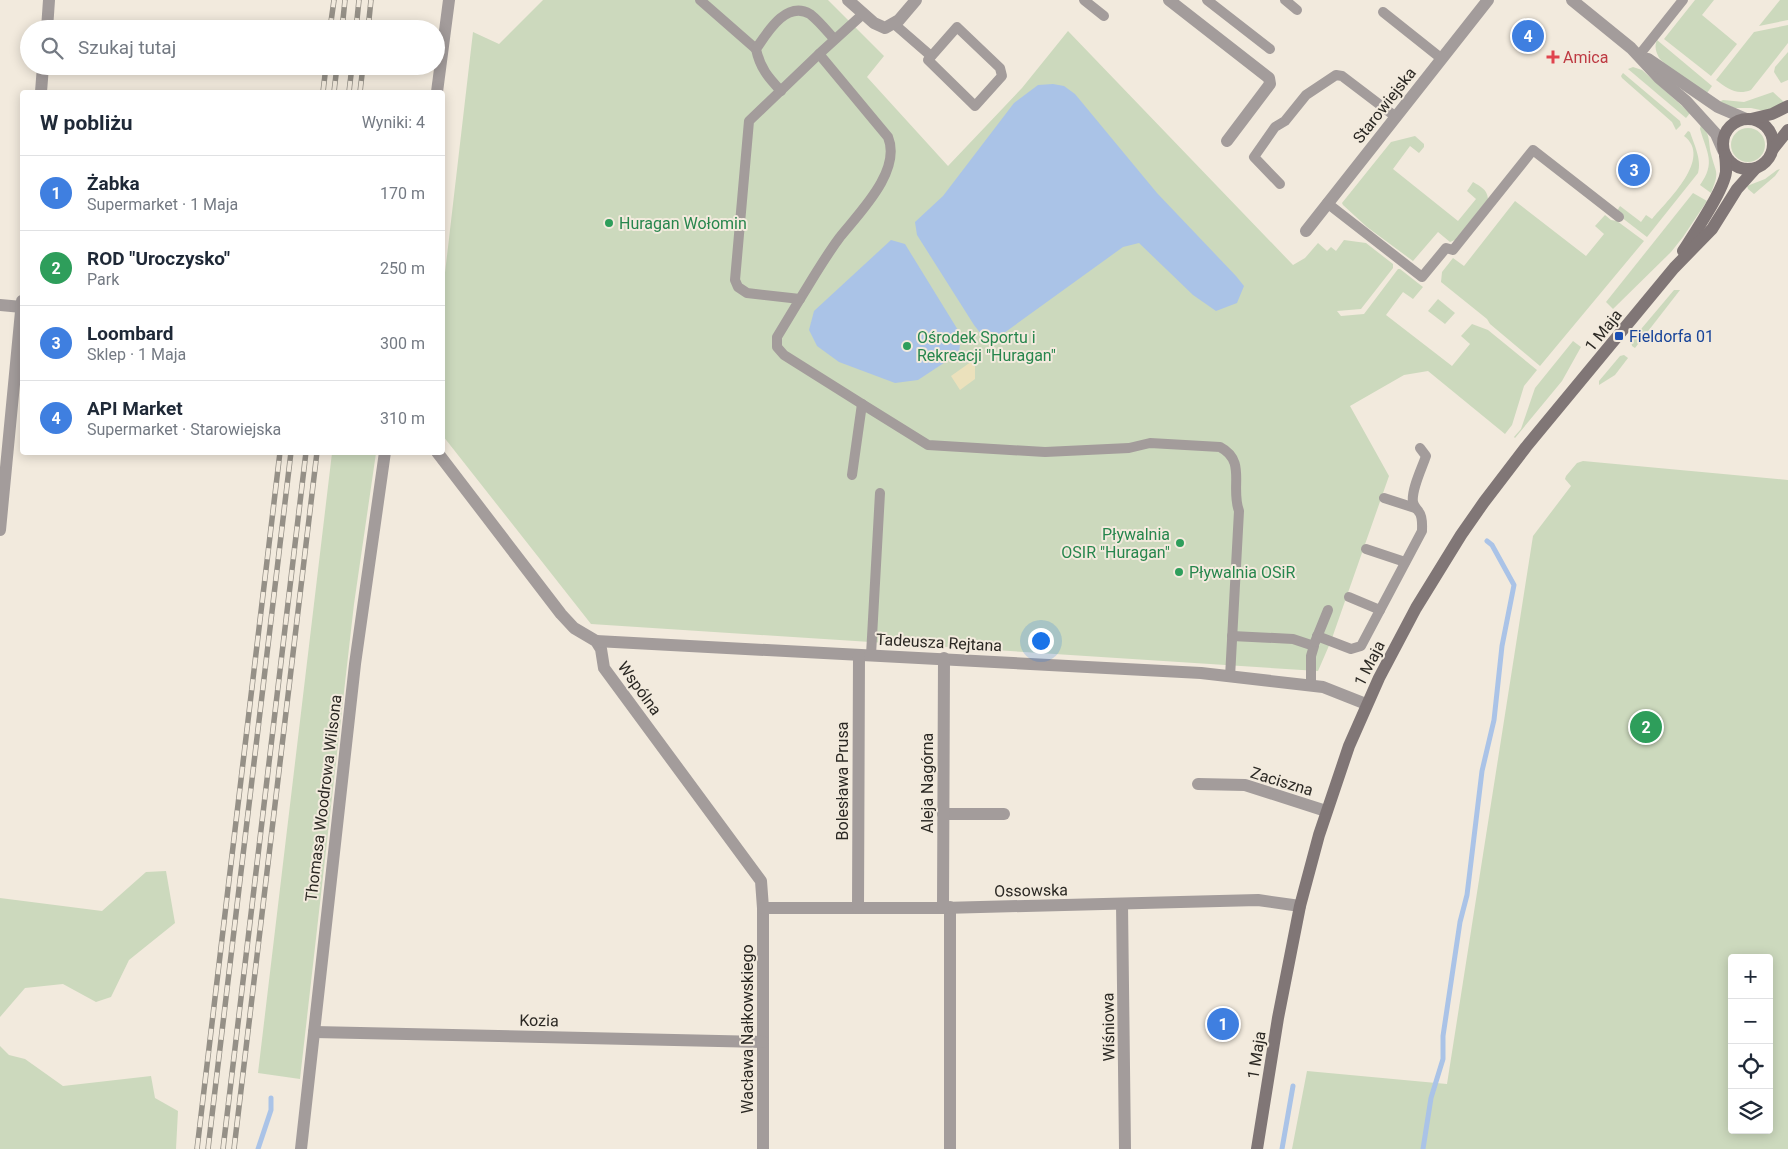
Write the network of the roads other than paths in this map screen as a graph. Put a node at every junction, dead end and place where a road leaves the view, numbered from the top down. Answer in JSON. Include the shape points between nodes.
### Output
{"nodes":[{"id":1,"x":49,"y":0,"type":"edge"},
{"id":2,"x":449,"y":0,"type":"edge"},
{"id":3,"x":700,"y":0,"type":"edge"},
{"id":4,"x":848,"y":0,"type":"edge"},
{"id":5,"x":916,"y":0,"type":"edge"},
{"id":6,"x":1084,"y":0,"type":"edge"},
{"id":7,"x":1169,"y":0,"type":"edge"},
{"id":8,"x":1207,"y":0,"type":"edge"},
{"id":9,"x":1284,"y":0,"type":"edge"},
{"id":10,"x":1488,"y":0,"type":"edge"},
{"id":11,"x":1572,"y":0,"type":"edge"},
{"id":12,"x":1683,"y":0,"type":"edge"},
{"id":13,"x":1297,"y":10,"type":"dead end"},
{"id":14,"x":1383,"y":12,"type":"dead end"},
{"id":15,"x":863,"y":14,"type":"junction"},
{"id":16,"x":1104,"y":16,"type":"dead end"},
{"id":17,"x":48,"y":20,"type":"edge"},
{"id":18,"x":889,"y":25,"type":"junction"},
{"id":19,"x":445,"y":31,"type":"edge"},
{"id":20,"x":834,"y":40,"type":"junction"},
{"id":21,"x":756,"y":49,"type":"junction"},
{"id":22,"x":1270,"y":49,"type":"dead end"},
{"id":23,"x":1635,"y":51,"type":"junction"},
{"id":24,"x":819,"y":54,"type":"junction"},
{"id":25,"x":931,"y":56,"type":"junction"},
{"id":26,"x":1442,"y":59,"type":"junction"},
{"id":27,"x":42,"y":75,"type":"edge"},
{"id":28,"x":439,"y":75,"type":"edge"},
{"id":29,"x":41,"y":90,"type":"edge"},
{"id":30,"x":437,"y":90,"type":"edge"},
{"id":31,"x":781,"y":90,"type":"junction"},
{"id":32,"x":1788,"y":106,"type":"edge"},
{"id":33,"x":1396,"y":117,"type":"junction"},
{"id":34,"x":1749,"y":119,"type":"junction"},
{"id":35,"x":1788,"y":130,"type":"edge"},
{"id":36,"x":1227,"y":141,"type":"dead end"},
{"id":37,"x":1773,"y":149,"type":"junction"},
{"id":38,"x":1724,"y":153,"type":"junction"},
{"id":39,"x":1755,"y":169,"type":"junction"},
{"id":40,"x":1280,"y":184,"type":"dead end"},
{"id":41,"x":1327,"y":203,"type":"junction"},
{"id":42,"x":1619,"y":217,"type":"dead end"},
{"id":43,"x":1306,"y":230,"type":"dead end"},
{"id":44,"x":1674,"y":268,"type":"junction"},
{"id":45,"x":800,"y":299,"type":"junction"},
{"id":46,"x":0,"y":305,"type":"edge"},
{"id":47,"x":20,"y":307,"type":"edge"},
{"id":48,"x":20,"y":325,"type":"edge"},
{"id":49,"x":862,"y":404,"type":"junction"},
{"id":50,"x":1420,"y":448,"type":"dead end"},
{"id":51,"x":385,"y":455,"type":"edge"},
{"id":52,"x":439,"y":455,"type":"edge"},
{"id":53,"x":852,"y":475,"type":"dead end"},
{"id":54,"x":2,"y":489,"type":"edge"},
{"id":55,"x":880,"y":493,"type":"dead end"},
{"id":56,"x":1384,"y":498,"type":"dead end"},
{"id":57,"x":1415,"y":508,"type":"junction"},
{"id":58,"x":0,"y":530,"type":"edge"},
{"id":59,"x":1366,"y":549,"type":"dead end"},
{"id":60,"x":1405,"y":562,"type":"junction"},
{"id":61,"x":1349,"y":597,"type":"dead end"},
{"id":62,"x":1328,"y":610,"type":"dead end"},
{"id":63,"x":1380,"y":610,"type":"junction"},
{"id":64,"x":1232,"y":636,"type":"junction"},
{"id":65,"x":596,"y":640,"type":"junction"},
{"id":66,"x":1316,"y":641,"type":"junction"},
{"id":67,"x":865,"y":655,"type":"junction"},
{"id":68,"x":944,"y":658,"type":"junction"},
{"id":69,"x":1230,"y":677,"type":"junction"},
{"id":70,"x":1311,"y":685,"type":"junction"},
{"id":71,"x":1366,"y":704,"type":"junction"},
{"id":72,"x":1198,"y":784,"type":"dead end"},
{"id":73,"x":1326,"y":811,"type":"junction"},
{"id":74,"x":943,"y":814,"type":"junction"},
{"id":75,"x":1004,"y":814,"type":"dead end"},
{"id":76,"x":1122,"y":904,"type":"junction"},
{"id":77,"x":1300,"y":906,"type":"junction"},
{"id":78,"x":946,"y":907,"type":"junction"},
{"id":79,"x":763,"y":908,"type":"junction"},
{"id":80,"x":858,"y":908,"type":"junction"},
{"id":81,"x":314,"y":1032,"type":"junction"},
{"id":82,"x":763,"y":1042,"type":"junction"},
{"id":83,"x":301,"y":1149,"type":"edge"},
{"id":84,"x":763,"y":1149,"type":"edge"},
{"id":85,"x":950,"y":1149,"type":"edge"},
{"id":86,"x":1125,"y":1149,"type":"edge"},
{"id":87,"x":1257,"y":1149,"type":"edge"}],
"edges":[{"from":1,"to":17,"type":"street"},
{"from":2,"to":19,"type":"street"},
{"from":3,"to":21,"type":"lane"},
{"from":4,"to":15,"type":"street"},
{"from":5,"to":18,"type":"street","via":[[900,20]]},
{"from":6,"to":16,"type":"lane"},
{"from":7,"to":36,"type":"street","via":[[1269,78],[1270,84]]},
{"from":8,"to":22,"type":"lane"},
{"from":9,"to":13,"type":"lane"},
{"from":10,"to":26,"type":"street","name":"Starowiejska"},
{"from":11,"to":23,"type":"street"},
{"from":12,"to":23,"type":"lane"},
{"from":14,"to":26,"type":"lane"},
{"from":15,"to":18,"type":"street","via":[[874,23]]},
{"from":15,"to":20,"type":"lane"},
{"from":18,"to":25,"type":"lane"},
{"from":20,"to":21,"type":"lane","via":[[809,13],[799,8],[788,10],[776,20]]},
{"from":20,"to":24,"type":"lane"},
{"from":21,"to":31,"type":"lane","via":[[758,61]]},
{"from":23,"to":34,"type":"street","via":[[1718,107]]},
{"from":23,"to":38,"type":"street","via":[[1716,134]]},
{"from":24,"to":31,"type":"lane"},
{"from":24,"to":45,"type":"lane","via":[[888,137],[891,155],[875,194],[840,238]]},
{"from":25,"to":25,"type":"lane","via":[[928,60],[975,106],[1002,76],[1000,68],[957,27]]},
{"from":26,"to":33,"type":"street","name":"Starowiejska"},
{"from":27,"to":29,"type":"street"},
{"from":28,"to":30,"type":"street"},
{"from":31,"to":45,"type":"lane","via":[[749,122],[735,280],[738,287],[747,293]]},
{"from":32,"to":34,"type":"main road","via":[[1772,114]]},
{"from":33,"to":40,"type":"lane","via":[[1342,76],[1330,78],[1306,95],[1255,154],[1254,157]]},
{"from":33,"to":41,"type":"street","name":"Starowiejska"},
{"from":34,"to":37,"type":"main road","via":[[1762,123],[1770,132]]},
{"from":34,"to":38,"type":"main road","via":[[1731,125],[1723,142]]},
{"from":35,"to":37,"type":"main road"},
{"from":37,"to":39,"type":"main road","via":[[1766,162]]},
{"from":38,"to":39,"type":"main road","via":[[1738,168]]},
{"from":38,"to":44,"type":"main road","name":"1 Maja","via":[[1724,180]]},
{"from":39,"to":44,"type":"main road","name":"1 Maja","via":[[1737,189],[1712,229]]},
{"from":41,"to":42,"type":"lane","via":[[1422,277],[1446,248],[1453,250],[1533,150]]},
{"from":41,"to":43,"type":"street","name":"Starowiejska"},
{"from":44,"to":71,"type":"main road","name":"1 Maja","via":[[1479,509],[1416,608]]},
{"from":45,"to":49,"type":"lane","via":[[777,337],[777,347],[784,355]]},
{"from":46,"to":47,"type":"street"},
{"from":48,"to":54,"type":"street"},
{"from":49,"to":53,"type":"lane"},
{"from":49,"to":64,"type":"lane","via":[[928,445],[1045,452],[1129,448],[1150,443],[1220,446],[1235,461],[1235,501],[1239,511]]},
{"from":50,"to":57,"type":"lane","via":[[1426,456],[1414,490],[1412,500]]},
{"from":51,"to":81,"type":"street","name":"Thomasa Woodrowa Wilsona","via":[[356,664]]},
{"from":52,"to":65,"type":"street","via":[[561,614],[574,628]]},
{"from":54,"to":58,"type":"street"},
{"from":55,"to":67,"type":"lane"},
{"from":56,"to":57,"type":"lane"},
{"from":57,"to":60,"type":"lane","via":[[1420,513],[1422,531]]},
{"from":59,"to":60,"type":"lane"},
{"from":60,"to":63,"type":"lane"},
{"from":61,"to":63,"type":"lane"},
{"from":62,"to":66,"type":"lane"},
{"from":63,"to":66,"type":"lane","via":[[1361,646],[1356,649]]},
{"from":64,"to":66,"type":"lane"},
{"from":64,"to":69,"type":"lane"},
{"from":65,"to":67,"type":"street","name":"Tadeusza Rejtana"},
{"from":65,"to":79,"type":"street","name":"Wspólna","via":[[604,668],[761,882]]},
{"from":66,"to":70,"type":"lane","via":[[1311,656]]},
{"from":67,"to":68,"type":"street","name":"Tadeusza Rejtana"},
{"from":67,"to":80,"type":"street","name":"Bolesława Prusa"},
{"from":68,"to":69,"type":"street","name":"Tadeusza Rejtana"},
{"from":68,"to":74,"type":"street","name":"Aleja Nagórna"},
{"from":69,"to":70,"type":"street","name":"Tadeusza Rejtana"},
{"from":70,"to":71,"type":"street","name":"Tadeusza Rejtana","via":[[1334,690]]},
{"from":71,"to":73,"type":"main road","name":"1 Maja"},
{"from":72,"to":73,"type":"street","name":"Zaciszna","via":[[1245,785]]},
{"from":73,"to":77,"type":"main road","name":"1 Maja"},
{"from":74,"to":75,"type":"street"},
{"from":74,"to":78,"type":"street","name":"Aleja Nagórna"},
{"from":76,"to":77,"type":"street","name":"Ossowska","via":[[1258,900]]},
{"from":76,"to":78,"type":"street","name":"Ossowska"},
{"from":76,"to":86,"type":"street","name":"Wiśniowa"},
{"from":77,"to":87,"type":"main road","name":"1 Maja"},
{"from":78,"to":80,"type":"street","name":"Ossowska"},
{"from":78,"to":85,"type":"street","name":"Aleja Nagórna"},
{"from":79,"to":80,"type":"street","name":"Ossowska"},
{"from":79,"to":82,"type":"street","name":"Wacława Nałkowskiego"},
{"from":81,"to":82,"type":"street","name":"Kozia"},
{"from":81,"to":83,"type":"street","name":"Thomasa Woodrowa Wilsona"},
{"from":82,"to":84,"type":"street","name":"Wacława Nałkowskiego"}]}
